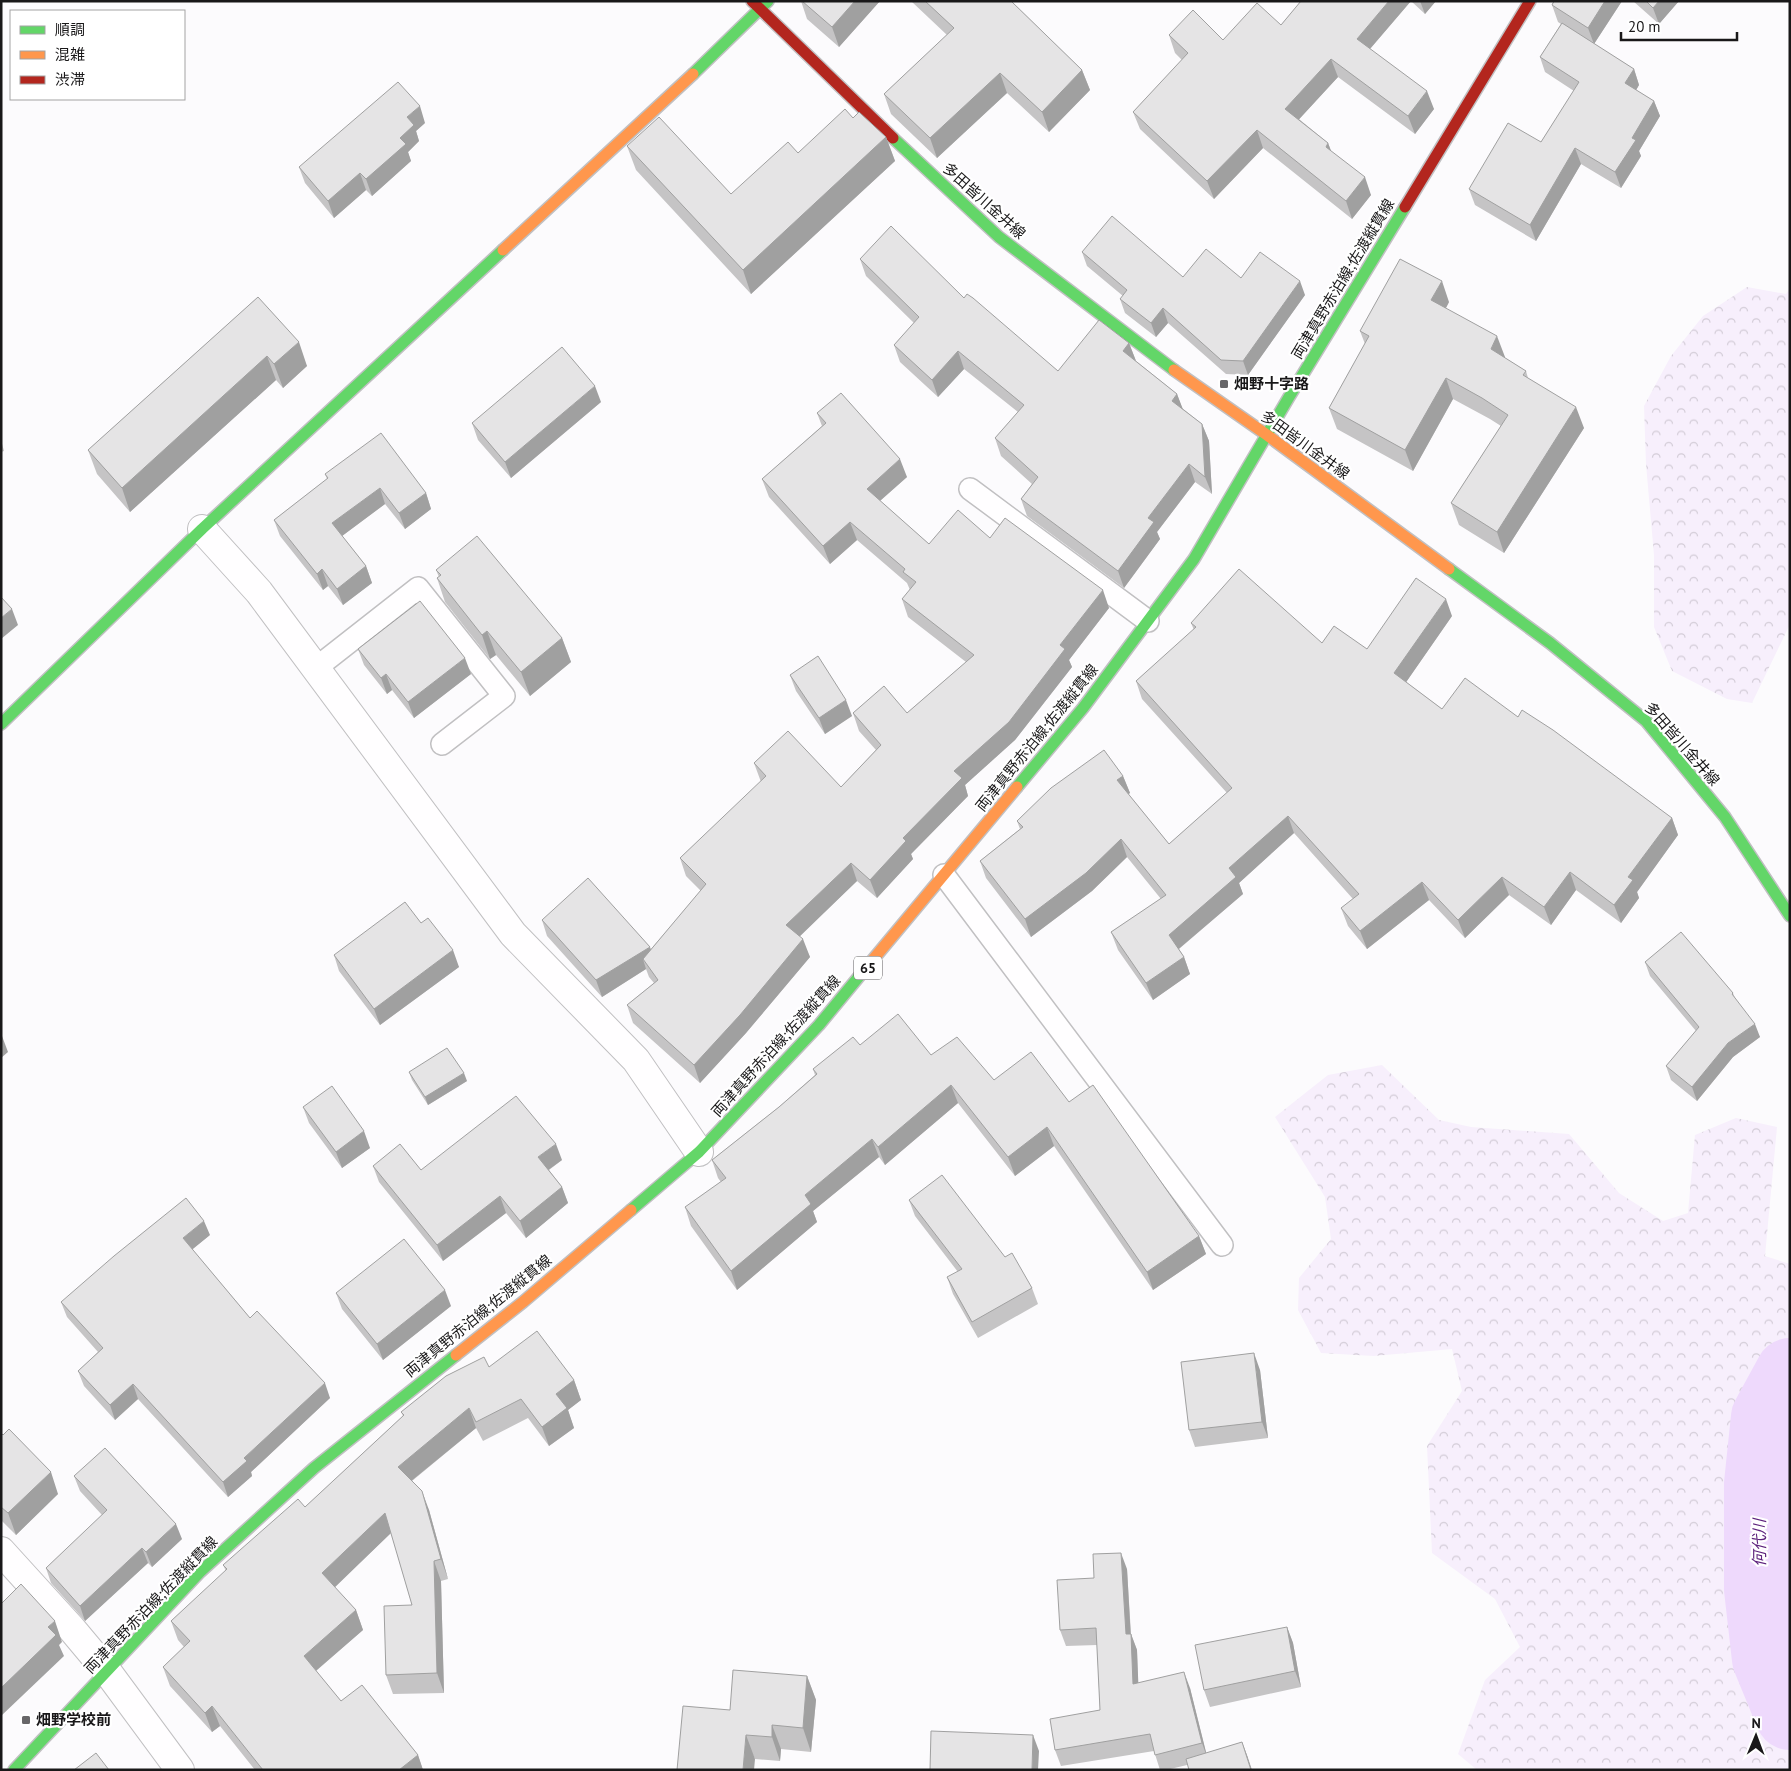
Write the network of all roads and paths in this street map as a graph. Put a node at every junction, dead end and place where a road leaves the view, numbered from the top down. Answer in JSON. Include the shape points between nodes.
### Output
{"nodes":[{"id":1,"x":752,"y":1,"type":"edge"},
{"id":2,"x":1530,"y":1,"type":"edge"},
{"id":3,"x":765,"y":5,"type":"edge"},
{"id":4,"x":1267,"y":434,"type":"junction"},
{"id":5,"x":970,"y":489,"type":"dead end"},
{"id":6,"x":202,"y":528,"type":"junction"},
{"id":7,"x":1148,"y":621,"type":"junction"},
{"id":8,"x":316,"y":668,"type":"junction"},
{"id":9,"x":1,"y":724,"type":"edge"},
{"id":10,"x":442,"y":744,"type":"dead end"},
{"id":11,"x":944,"y":876,"type":"junction"},
{"id":12,"x":1790,"y":916,"type":"edge"},
{"id":13,"x":699,"y":1152,"type":"junction"},
{"id":14,"x":1222,"y":1245,"type":"dead end"},
{"id":15,"x":1,"y":1551,"type":"edge"},
{"id":16,"x":107,"y":1671,"type":"junction"},
{"id":17,"x":14,"y":1770,"type":"edge"},
{"id":18,"x":180,"y":1770,"type":"edge"}],
"edges":[{"from":1,"to":3,"type":"main road","name":"多田皆川金井線"},
{"from":2,"to":4,"type":"main road","name":"両津真野赤泊線;佐渡縦貫線","number":"65"},
{"from":3,"to":4,"type":"main road","name":"多田皆川金井線","via":[[845,92],[999,237],[1180,375]]},
{"from":3,"to":6,"type":"main road"},
{"from":4,"to":7,"type":"main road","name":"両津真野赤泊線;佐渡縦貫線","number":"65","via":[[1194,559]]},
{"from":4,"to":12,"type":"main road","name":"多田皆川金井線","via":[[1550,643],[1646,721],[1725,817]]},
{"from":5,"to":7,"type":"lane"},
{"from":6,"to":8,"type":"street","via":[[259,592]]},
{"from":6,"to":9,"type":"main road"},
{"from":7,"to":11,"type":"main road","name":"両津真野赤泊線;佐渡縦貫線","number":"65","via":[[1083,708]]},
{"from":8,"to":10,"type":"lane","via":[[418,588],[504,696]]},
{"from":8,"to":13,"type":"street","via":[[513,934],[636,1060]]},
{"from":11,"to":13,"type":"main road","name":"両津真野赤泊線;佐渡縦貫線","number":"65","via":[[819,1025]]},
{"from":11,"to":14,"type":"lane"},
{"from":13,"to":16,"type":"main road","name":"両津真野赤泊線;佐渡縦貫線","number":"65","via":[[523,1302],[314,1468],[200,1572]]},
{"from":15,"to":16,"type":"street"},
{"from":16,"to":17,"type":"main road","name":"両津真野赤泊線;佐渡縦貫線","number":"65"},
{"from":16,"to":18,"type":"street"}]}
